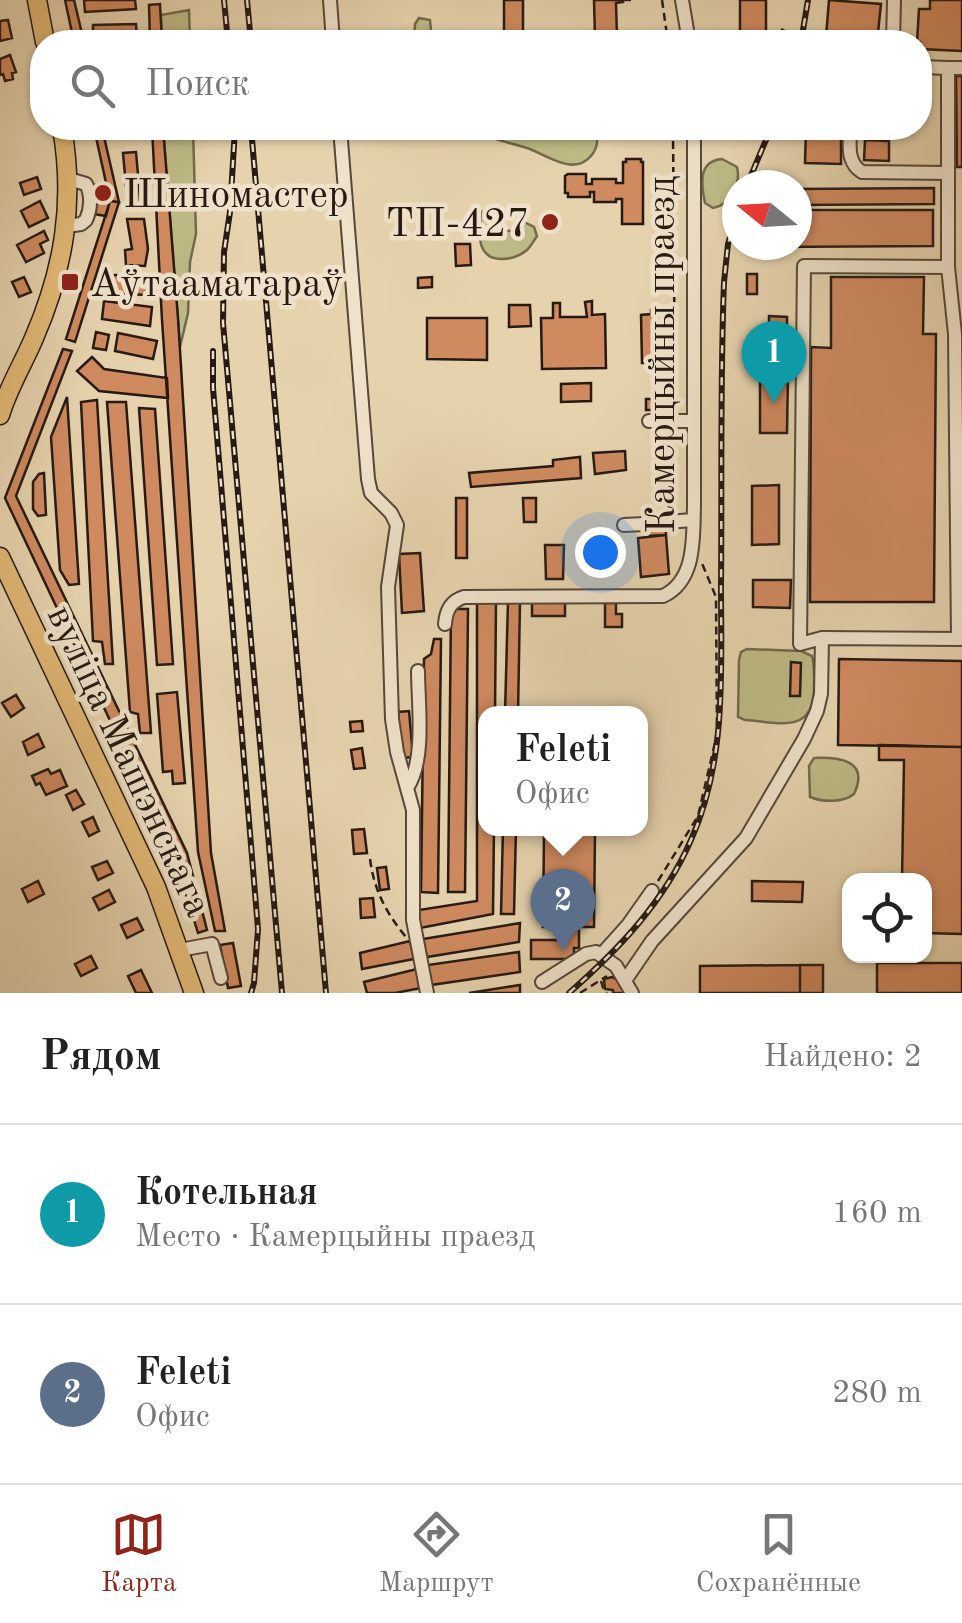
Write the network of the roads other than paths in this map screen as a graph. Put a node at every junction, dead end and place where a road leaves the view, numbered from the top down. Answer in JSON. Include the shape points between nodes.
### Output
{"nodes":[{"id":1,"x":36,"y":0,"type":"edge"},
{"id":2,"x":330,"y":0,"type":"edge"},
{"id":3,"x":682,"y":0,"type":"edge"},
{"id":4,"x":894,"y":0,"type":"edge"},
{"id":5,"x":42,"y":30,"type":"edge"},
{"id":6,"x":333,"y":30,"type":"edge"},
{"id":7,"x":687,"y":30,"type":"edge"},
{"id":8,"x":893,"y":30,"type":"edge"},
{"id":9,"x":955,"y":68,"type":"edge"},
{"id":10,"x":63,"y":140,"type":"edge"},
{"id":11,"x":341,"y":140,"type":"edge"},
{"id":12,"x":694,"y":140,"type":"edge"},
{"id":13,"x":850,"y":140,"type":"edge"},
{"id":14,"x":947,"y":172,"type":"junction"},
{"id":15,"x":953,"y":272,"type":"edge"},
{"id":16,"x":0,"y":416,"type":"edge"},
{"id":17,"x":649,"y":421,"type":"dead end"},
{"id":18,"x":694,"y":421,"type":"junction"},
{"id":19,"x":694,"y":520,"type":"junction"},
{"id":20,"x":666,"y":522,"type":"dead end"},
{"id":21,"x":644,"y":524,"type":"dead end"},
{"id":22,"x":624,"y":525,"type":"dead end"},
{"id":23,"x":0,"y":558,"type":"edge"},
{"id":24,"x":445,"y":624,"type":"dead end"},
{"id":25,"x":822,"y":638,"type":"junction"},
{"id":26,"x":960,"y":638,"type":"edge"},
{"id":27,"x":418,"y":671,"type":"dead end"},
{"id":28,"x":408,"y":788,"type":"junction"},
{"id":29,"x":652,"y":891,"type":"road end"},
{"id":30,"x":180,"y":950,"type":"junction"},
{"id":31,"x":602,"y":954,"type":"junction"},
{"id":32,"x":221,"y":978,"type":"dead end"},
{"id":33,"x":626,"y":979,"type":"junction"},
{"id":34,"x":542,"y":982,"type":"dead end"},
{"id":35,"x":194,"y":993,"type":"edge"},
{"id":36,"x":427,"y":993,"type":"edge"},
{"id":37,"x":632,"y":993,"type":"edge"}],
"edges":[{"from":1,"to":5,"type":"main road"},
{"from":2,"to":6,"type":"street"},
{"from":3,"to":7,"type":"street"},
{"from":4,"to":8,"type":"street"},
{"from":9,"to":14,"type":"street"},
{"from":10,"to":16,"type":"main road","via":[[66,226],[56,279]]},
{"from":11,"to":28,"type":"street","via":[[369,487],[397,525],[388,587],[392,707]]},
{"from":12,"to":18,"type":"street","name":"Камерцыйны праезд"},
{"from":13,"to":14,"type":"street","via":[[852,164],[862,172]]},
{"from":14,"to":15,"type":"street"},
{"from":15,"to":25,"type":"street","via":[[804,266],[800,644]]},
{"from":15,"to":26,"type":"street"},
{"from":17,"to":18,"type":"street"},
{"from":18,"to":19,"type":"street","name":"Камерцыйны праезд"},
{"from":19,"to":20,"type":"street"},
{"from":19,"to":24,"type":"street","name":"Камерцыйны праезд","via":[[690,559],[676,590],[656,597],[464,597],[452,603]]},
{"from":21,"to":22,"type":"street"},
{"from":23,"to":30,"type":"main road","name":"вуліца Машэнскага"},
{"from":25,"to":26,"type":"street"},
{"from":25,"to":33,"type":"street","via":[[818,711],[762,813]]},
{"from":27,"to":28,"type":"street","via":[[418,756]]},
{"from":28,"to":36,"type":"street","via":[[414,920]]},
{"from":29,"to":31,"type":"street"},
{"from":30,"to":32,"type":"street","via":[[212,944]]},
{"from":30,"to":35,"type":"main road","name":"вуліца Машэнскага"},
{"from":31,"to":33,"type":"street"},
{"from":31,"to":34,"type":"street","via":[[586,954]]},
{"from":33,"to":37,"type":"street"}]}
